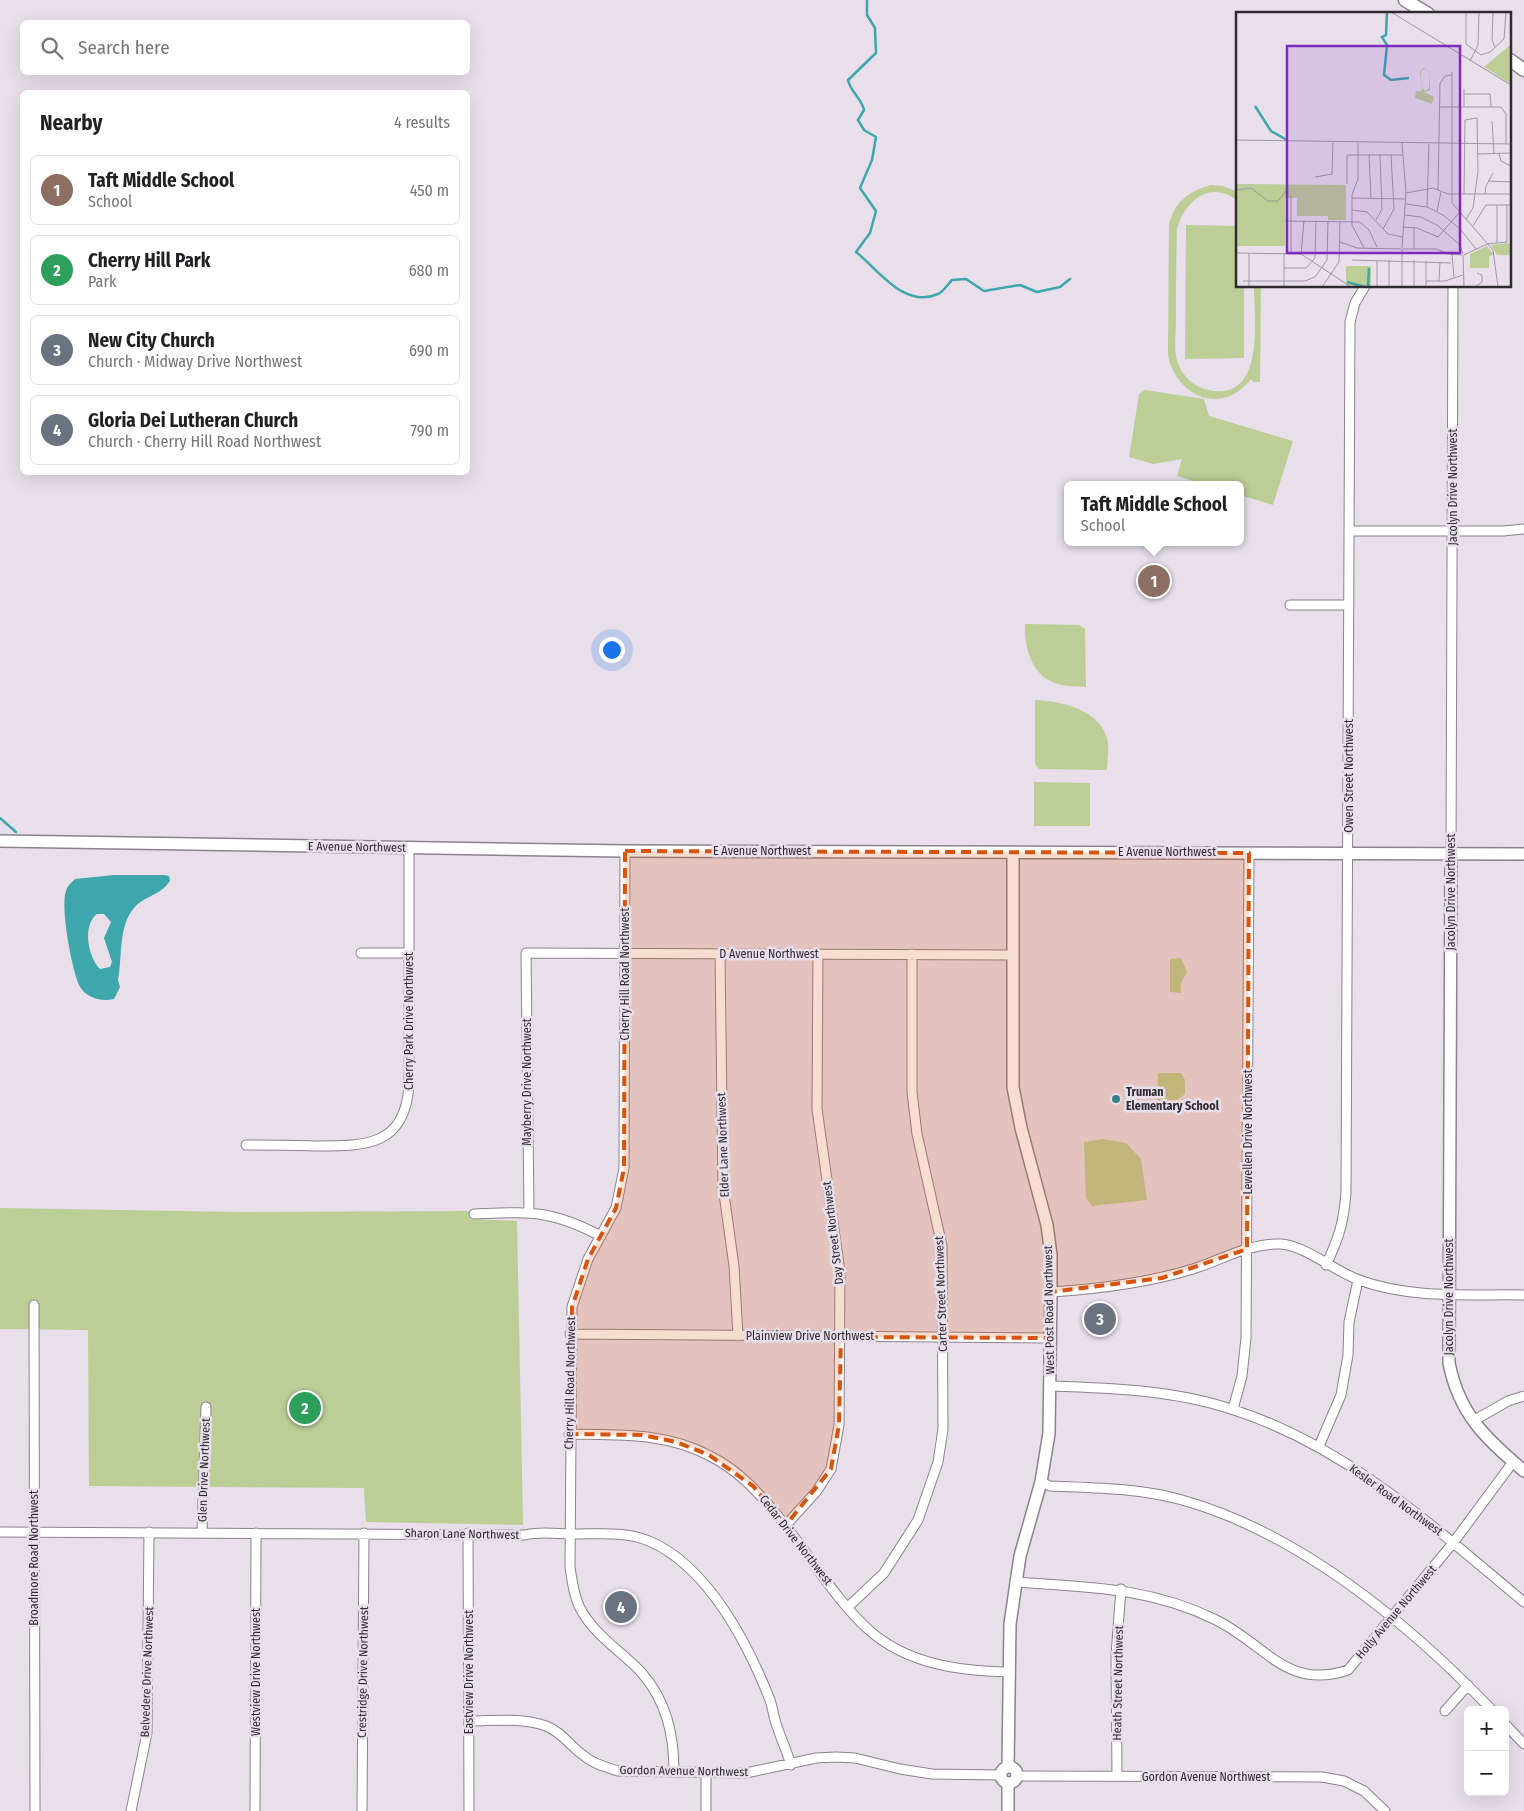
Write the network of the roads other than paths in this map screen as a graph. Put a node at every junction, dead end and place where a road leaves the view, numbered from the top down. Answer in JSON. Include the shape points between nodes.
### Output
{"nodes":[{"id":1,"x":1405,"y":0,"type":"edge"},
{"id":2,"x":1425,"y":12,"type":"edge"},
{"id":3,"x":1512,"y":61,"type":"edge"},
{"id":4,"x":1512,"y":69,"type":"edge"},
{"id":5,"x":1524,"y":70,"type":"edge"},
{"id":6,"x":1524,"y":74,"type":"edge"},
{"id":7,"x":1364,"y":288,"type":"edge"},
{"id":8,"x":1453,"y":288,"type":"edge"},
{"id":9,"x":1524,"y":529,"type":"edge"},
{"id":10,"x":1350,"y":531,"type":"junction"},
{"id":11,"x":1453,"y":531,"type":"junction"},
{"id":12,"x":1290,"y":605,"type":"dead end"},
{"id":13,"x":1349,"y":605,"type":"junction"},
{"id":14,"x":0,"y":841,"type":"edge"},
{"id":15,"x":409,"y":848,"type":"junction"},
{"id":16,"x":625,"y":850,"type":"junction"},
{"id":17,"x":1012,"y":852,"type":"junction"},
{"id":18,"x":1249,"y":853,"type":"junction"},
{"id":19,"x":1349,"y":853,"type":"junction"},
{"id":20,"x":1451,"y":854,"type":"junction"},
{"id":21,"x":1524,"y":854,"type":"edge"},
{"id":22,"x":361,"y":953,"type":"dead end"},
{"id":23,"x":409,"y":953,"type":"junction"},
{"id":24,"x":526,"y":953,"type":"joint"},
{"id":25,"x":625,"y":953,"type":"junction"},
{"id":26,"x":720,"y":954,"type":"junction"},
{"id":27,"x":818,"y":954,"type":"junction"},
{"id":28,"x":912,"y":954,"type":"junction"},
{"id":29,"x":1011,"y":955,"type":"junction"},
{"id":30,"x":246,"y":1145,"type":"dead end"},
{"id":31,"x":528,"y":1212,"type":"junction"},
{"id":32,"x":474,"y":1214,"type":"dead end"},
{"id":33,"x":601,"y":1236,"type":"junction"},
{"id":34,"x":1247,"y":1249,"type":"junction"},
{"id":35,"x":1326,"y":1265,"type":"junction"},
{"id":36,"x":1358,"y":1280,"type":"junction"},
{"id":37,"x":1051,"y":1292,"type":"junction"},
{"id":38,"x":1448,"y":1294,"type":"junction"},
{"id":39,"x":1524,"y":1295,"type":"edge"},
{"id":40,"x":34,"y":1305,"type":"dead end"},
{"id":41,"x":570,"y":1334,"type":"junction"},
{"id":42,"x":738,"y":1336,"type":"junction"},
{"id":43,"x":841,"y":1337,"type":"junction"},
{"id":44,"x":943,"y":1337,"type":"junction"},
{"id":45,"x":1050,"y":1338,"type":"junction"},
{"id":46,"x":1050,"y":1386,"type":"junction"},
{"id":47,"x":1524,"y":1396,"type":"edge"},
{"id":48,"x":206,"y":1406,"type":"dead end"},
{"id":49,"x":1233,"y":1409,"type":"junction"},
{"id":50,"x":1472,"y":1421,"type":"junction"},
{"id":51,"x":569,"y":1434,"type":"junction"},
{"id":52,"x":1319,"y":1446,"type":"junction"},
{"id":53,"x":1514,"y":1462,"type":"junction"},
{"id":54,"x":1524,"y":1471,"type":"edge"},
{"id":55,"x":1041,"y":1482,"type":"junction"},
{"id":56,"x":786,"y":1525,"type":"junction"},
{"id":57,"x":0,"y":1532,"type":"edge"},
{"id":58,"x":34,"y":1532,"type":"junction"},
{"id":59,"x":149,"y":1532,"type":"junction"},
{"id":60,"x":202,"y":1533,"type":"junction"},
{"id":61,"x":256,"y":1533,"type":"junction"},
{"id":62,"x":364,"y":1533,"type":"junction"},
{"id":63,"x":468,"y":1533,"type":"junction"},
{"id":64,"x":570,"y":1534,"type":"junction"},
{"id":65,"x":1453,"y":1543,"type":"junction"},
{"id":66,"x":1015,"y":1582,"type":"junction"},
{"id":67,"x":1121,"y":1590,"type":"junction"},
{"id":68,"x":1524,"y":1602,"type":"edge"},
{"id":69,"x":848,"y":1607,"type":"junction"},
{"id":70,"x":1392,"y":1618,"type":"junction"},
{"id":71,"x":1008,"y":1672,"type":"junction"},
{"id":72,"x":1468,"y":1685,"type":"junction"},
{"id":73,"x":1488,"y":1706,"type":"edge"},
{"id":74,"x":1445,"y":1711,"type":"dead end"},
{"id":75,"x":469,"y":1721,"type":"junction"},
{"id":76,"x":1509,"y":1728,"type":"edge"},
{"id":77,"x":1524,"y":1744,"type":"edge"},
{"id":78,"x":790,"y":1765,"type":"junction"},
{"id":79,"x":674,"y":1772,"type":"junction"},
{"id":80,"x":706,"y":1773,"type":"junction"},
{"id":81,"x":1008,"y":1775,"type":"junction"},
{"id":82,"x":1117,"y":1776,"type":"junction"},
{"id":83,"x":35,"y":1811,"type":"edge"},
{"id":84,"x":131,"y":1811,"type":"edge"},
{"id":85,"x":255,"y":1811,"type":"edge"},
{"id":86,"x":362,"y":1811,"type":"edge"},
{"id":87,"x":469,"y":1811,"type":"edge"},
{"id":88,"x":706,"y":1811,"type":"edge"},
{"id":89,"x":1008,"y":1811,"type":"edge"},
{"id":90,"x":1385,"y":1811,"type":"edge"}],
"edges":[{"from":1,"to":2,"type":"main road"},
{"from":3,"to":5,"type":"main road"},
{"from":4,"to":6,"type":"main road"},
{"from":7,"to":10,"type":"street","name":"Owen Street Northwest","via":[[1355,303],[1350,322]]},
{"from":8,"to":11,"type":"street","name":"Jacolyn Drive Northwest"},
{"from":9,"to":11,"type":"street"},
{"from":10,"to":11,"type":"street"},
{"from":10,"to":13,"type":"street","name":"Owen Street Northwest"},
{"from":11,"to":20,"type":"street","name":"Jacolyn Drive Northwest"},
{"from":12,"to":13,"type":"street"},
{"from":13,"to":19,"type":"street","name":"Owen Street Northwest"},
{"from":14,"to":15,"type":"street","name":"E Avenue Northwest"},
{"from":15,"to":16,"type":"street","name":"E Avenue Northwest"},
{"from":15,"to":23,"type":"street","name":"Cherry Park Drive Northwest"},
{"from":16,"to":17,"type":"street","name":"E Avenue Northwest"},
{"from":16,"to":25,"type":"street","name":"Cherry Hill Road Northwest"},
{"from":17,"to":18,"type":"street","name":"E Avenue Northwest"},
{"from":17,"to":29,"type":"street","name":"West Post Road Northwest"},
{"from":18,"to":19,"type":"street","name":"E Avenue Northwest"},
{"from":18,"to":34,"type":"street","name":"Lewellen Drive Northwest"},
{"from":19,"to":20,"type":"street","name":"E Avenue Northwest"},
{"from":19,"to":35,"type":"street","name":"Owen Street Northwest","via":[[1346,1200],[1339,1239]]},
{"from":20,"to":21,"type":"street","name":"E Avenue Northwest"},
{"from":20,"to":38,"type":"street","name":"Jacolyn Drive Northwest"},
{"from":22,"to":23,"type":"street"},
{"from":23,"to":30,"type":"street","name":"Cherry Park Drive Northwest","via":[[408,1100],[393,1129],[373,1142],[352,1146]]},
{"from":24,"to":25,"type":"street","name":"D Avenue Northwest"},
{"from":24,"to":31,"type":"street","name":"Mayberry Drive Northwest"},
{"from":25,"to":26,"type":"street","name":"D Avenue Northwest"},
{"from":25,"to":33,"type":"street","name":"Cherry Hill Road Northwest","via":[[624,1168],[616,1208]]},
{"from":26,"to":27,"type":"street","name":"D Avenue Northwest"},
{"from":26,"to":42,"type":"street","name":"Elder Lane Northwest","via":[[723,1187],[734,1266]]},
{"from":27,"to":28,"type":"street","name":"D Avenue Northwest"},
{"from":27,"to":43,"type":"street","name":"Day Street Northwest","via":[[818,1109],[840,1272]]},
{"from":28,"to":29,"type":"street","name":"D Avenue Northwest"},
{"from":28,"to":44,"type":"street","name":"Carter Street Northwest","via":[[912,1092],[942,1246]]},
{"from":29,"to":37,"type":"street","name":"West Post Road Northwest","via":[[1013,1087],[1047,1225]]},
{"from":31,"to":32,"type":"street"},
{"from":31,"to":33,"type":"street","via":[[561,1218]]},
{"from":33,"to":41,"type":"street","name":"Cherry Hill Road Northwest","via":[[580,1278],[572,1307]]},
{"from":34,"to":35,"type":"street","via":[[1282,1244]]},
{"from":34,"to":37,"type":"street","via":[[1162,1278]]},
{"from":34,"to":49,"type":"street","name":"Lewellen Drive Northwest","via":[[1245,1357]]},
{"from":35,"to":36,"type":"street"},
{"from":36,"to":38,"type":"street","via":[[1415,1293]]},
{"from":36,"to":52,"type":"street","via":[[1349,1322],[1342,1388]]},
{"from":37,"to":45,"type":"street","name":"West Post Road Northwest"},
{"from":38,"to":39,"type":"street"},
{"from":38,"to":50,"type":"street","name":"Jacolyn Drive Northwest","via":[[1449,1363],[1458,1398]]},
{"from":40,"to":58,"type":"street","name":"Broadmore Road Northwest"},
{"from":41,"to":42,"type":"street","name":"Plainview Drive Northwest"},
{"from":41,"to":51,"type":"street","name":"Cherry Hill Road Northwest"},
{"from":42,"to":43,"type":"street","name":"Plainview Drive Northwest"},
{"from":43,"to":44,"type":"street","name":"Plainview Drive Northwest"},
{"from":43,"to":56,"type":"street","name":"Day Street Northwest","via":[[840,1425],[831,1469],[816,1492]]},
{"from":44,"to":45,"type":"street","name":"Plainview Drive Northwest"},
{"from":44,"to":69,"type":"street","name":"Carter Street Northwest","via":[[943,1429],[930,1492],[904,1546],[884,1573]]},
{"from":45,"to":46,"type":"street","name":"West Post Road Northwest"},
{"from":46,"to":49,"type":"street","name":"Kesler Road Northwest","via":[[1120,1388]]},
{"from":46,"to":55,"type":"street","name":"West Post Road Northwest","via":[[1049,1432]]},
{"from":47,"to":50,"type":"street"},
{"from":48,"to":60,"type":"street","name":"Glen Drive Northwest"},
{"from":49,"to":52,"type":"street","name":"Kesler Road Northwest"},
{"from":50,"to":53,"type":"street","name":"Jacolyn Drive Northwest","via":[[1486,1439]]},
{"from":51,"to":56,"type":"street","name":"Cedar Drive Northwest","via":[[642,1435],[676,1442],[709,1455],[753,1486]]},
{"from":51,"to":64,"type":"street","name":"Cherry Hill Road Northwest"},
{"from":52,"to":65,"type":"street","name":"Kesler Road Northwest","via":[[1368,1477]]},
{"from":53,"to":54,"type":"street","name":"Jacolyn Drive Northwest"},
{"from":53,"to":65,"type":"street","name":"Holly Avenue Northwest"},
{"from":55,"to":66,"type":"street","name":"West Post Road Northwest"},
{"from":55,"to":70,"type":"street","via":[[1050,1486],[1134,1490],[1181,1500],[1227,1515],[1270,1535],[1324,1567]]},
{"from":56,"to":69,"type":"street","name":"Cedar Drive Northwest"},
{"from":57,"to":58,"type":"street","name":"Sharon Lane Northwest"},
{"from":58,"to":59,"type":"street","name":"Sharon Lane Northwest"},
{"from":58,"to":83,"type":"street","name":"Broadmore Road Northwest"},
{"from":59,"to":60,"type":"street","name":"Sharon Lane Northwest"},
{"from":59,"to":84,"type":"street","name":"Belvedere Drive Northwest","via":[[147,1733]]},
{"from":60,"to":61,"type":"street","name":"Sharon Lane Northwest"},
{"from":61,"to":62,"type":"street","name":"Sharon Lane Northwest"},
{"from":61,"to":85,"type":"street","name":"Westview Drive Northwest"},
{"from":62,"to":63,"type":"street","name":"Sharon Lane Northwest"},
{"from":62,"to":86,"type":"street","name":"Crestridge Drive Northwest"},
{"from":63,"to":64,"type":"street","name":"Sharon Lane Northwest"},
{"from":63,"to":75,"type":"street","name":"Eastview Drive Northwest"},
{"from":64,"to":78,"type":"street","name":"Sharon Lane Northwest","via":[[617,1534],[648,1540],[671,1553],[694,1573],[726,1613],[747,1648],[770,1702]]},
{"from":64,"to":79,"type":"street","name":"Cherry Hill Road Northwest","via":[[570,1567],[580,1608],[591,1624],[654,1690],[672,1733]]},
{"from":65,"to":68,"type":"street","name":"Kesler Road Northwest"},
{"from":65,"to":70,"type":"street","name":"Holly Avenue Northwest"},
{"from":66,"to":67,"type":"street","name":"Holly Avenue Northwest"},
{"from":66,"to":71,"type":"street","name":"West Post Road Northwest"},
{"from":67,"to":70,"type":"street","name":"Holly Avenue Northwest","via":[[1180,1604],[1216,1619],[1294,1672],[1314,1676],[1330,1676],[1348,1670]]},
{"from":67,"to":82,"type":"street","name":"Heath Street Northwest","via":[[1116,1655]]},
{"from":69,"to":71,"type":"street","name":"Cedar Drive Northwest","via":[[869,1630],[890,1646],[912,1656],[968,1671]]},
{"from":70,"to":72,"type":"street"},
{"from":71,"to":81,"type":"street","name":"West Post Road Northwest"},
{"from":72,"to":73,"type":"street"},
{"from":72,"to":74,"type":"street"},
{"from":75,"to":79,"type":"street","name":"Gordon Avenue Northwest","via":[[528,1721],[563,1736],[580,1759],[618,1770]]},
{"from":75,"to":87,"type":"street","name":"Eastview Drive Northwest"},
{"from":76,"to":77,"type":"street"},
{"from":78,"to":80,"type":"street","name":"Gordon Avenue Northwest","via":[[746,1773]]},
{"from":78,"to":81,"type":"street","name":"Gordon Avenue Northwest","via":[[836,1757],[932,1774]]},
{"from":79,"to":80,"type":"street","name":"Gordon Avenue Northwest"},
{"from":80,"to":88,"type":"street"},
{"from":81,"to":82,"type":"street","name":"Gordon Avenue Northwest"},
{"from":81,"to":89,"type":"street","name":"West Post Road Northwest"},
{"from":82,"to":90,"type":"street","name":"Gordon Avenue Northwest","via":[[1322,1777],[1344,1781],[1364,1791]]}]}
